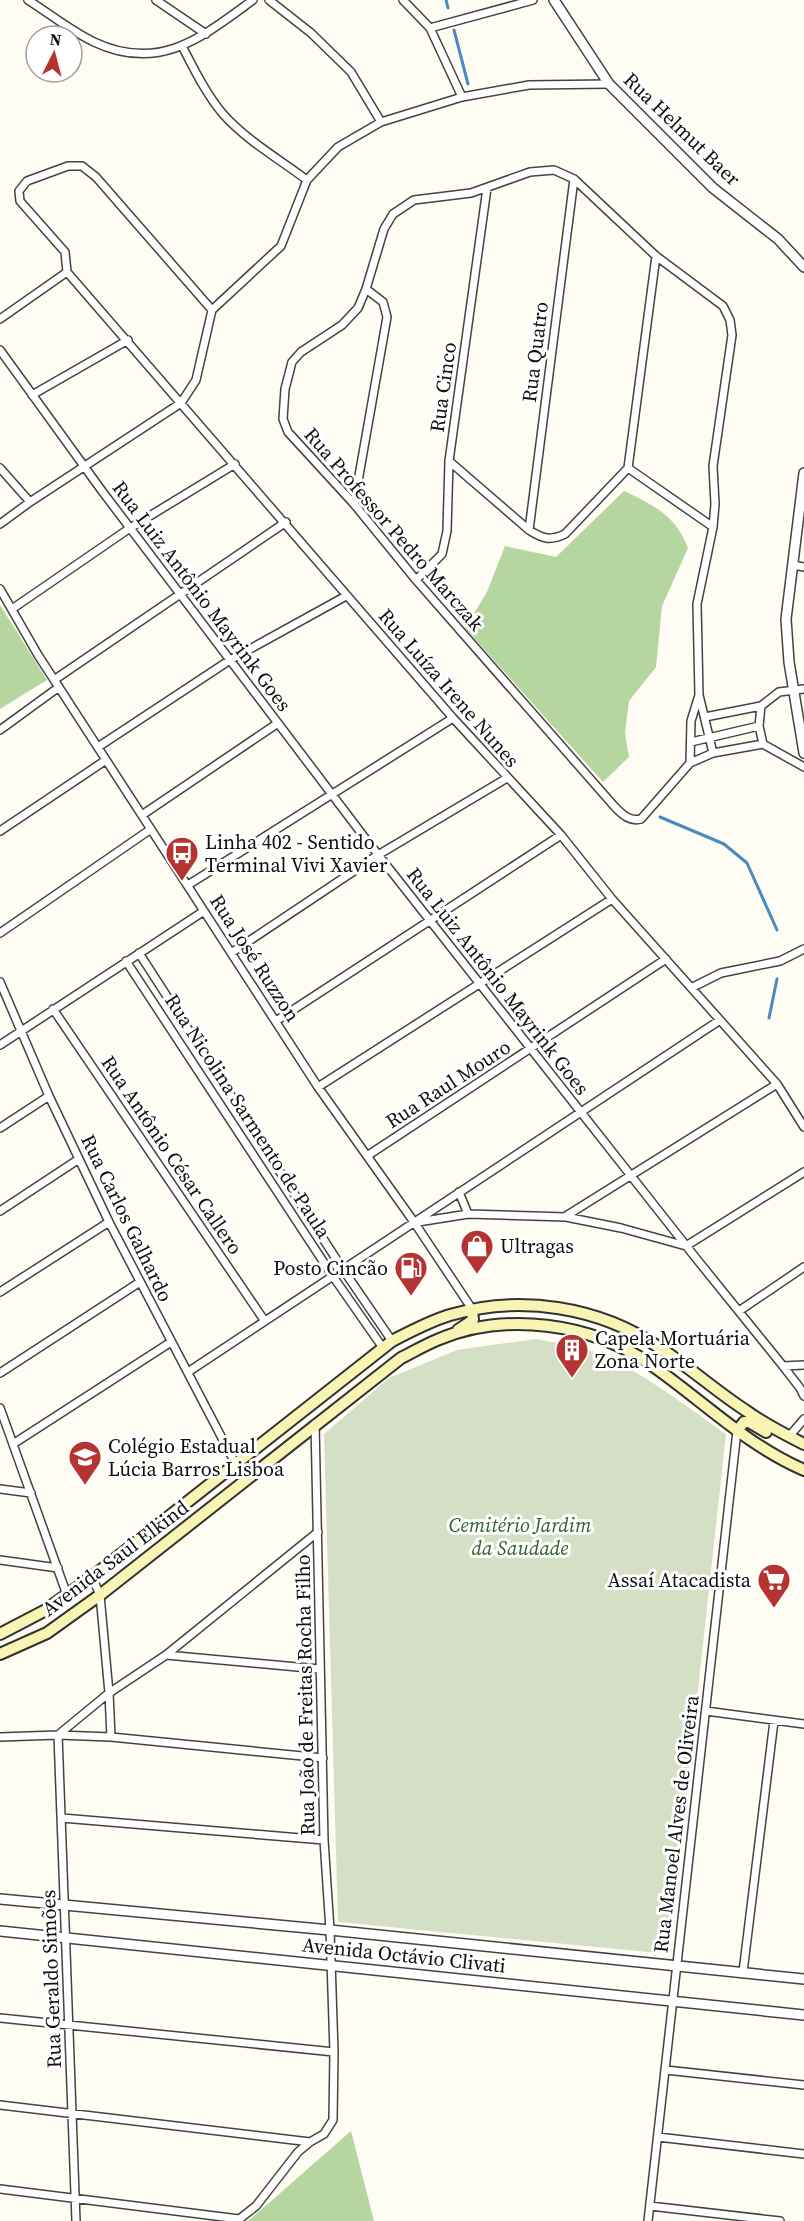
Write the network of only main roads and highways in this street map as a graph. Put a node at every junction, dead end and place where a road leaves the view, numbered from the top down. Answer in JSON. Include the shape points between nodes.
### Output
{"nodes":[{"id":1,"x":472,"y":1309,"type":"junction"},
{"id":2,"x":439,"y":1339,"type":"junction"},
{"id":3,"x":336,"y":1387,"type":"junction"},
{"id":4,"x":315,"y":1424,"type":"junction"},
{"id":5,"x":737,"y":1431,"type":"junction"},
{"id":6,"x":787,"y":1436,"type":"junction"},
{"id":7,"x":804,"y":1444,"type":"edge"},
{"id":8,"x":804,"y":1470,"type":"edge"},
{"id":9,"x":2,"y":1633,"type":"edge"},
{"id":10,"x":0,"y":1654,"type":"edge"}],
"edges":[{"from":1,"to":2,"type":"main road","via":[[470,1324]]},
{"from":1,"to":3,"type":"main road","name":"Avenida Saul Elkind","via":[[428,1323],[388,1345]]},
{"from":1,"to":6,"type":"main road","name":"Avenida Saul Elkind","via":[[554,1306],[620,1326],[660,1348],[745,1411]]},
{"from":2,"to":4,"type":"main road","name":"Avenida Saul Elkind","via":[[401,1358]]},
{"from":2,"to":5,"type":"main road","name":"Avenida Saul Elkind","via":[[508,1325],[551,1326],[593,1335],[650,1364]]},
{"from":3,"to":4,"type":"main road","via":[[316,1411]]},
{"from":3,"to":9,"type":"main road","name":"Avenida Saul Elkind","via":[[92,1577],[44,1611]]},
{"from":4,"to":10,"type":"main road","name":"Avenida Saul Elkind","via":[[100,1595],[47,1633]]},
{"from":5,"to":6,"type":"main road","via":[[741,1424],[749,1422],[771,1434]]},
{"from":5,"to":8,"type":"main road","name":"Avenida Saul Elkind"},
{"from":6,"to":7,"type":"main road","name":"Avenida Saul Elkind"}]}
